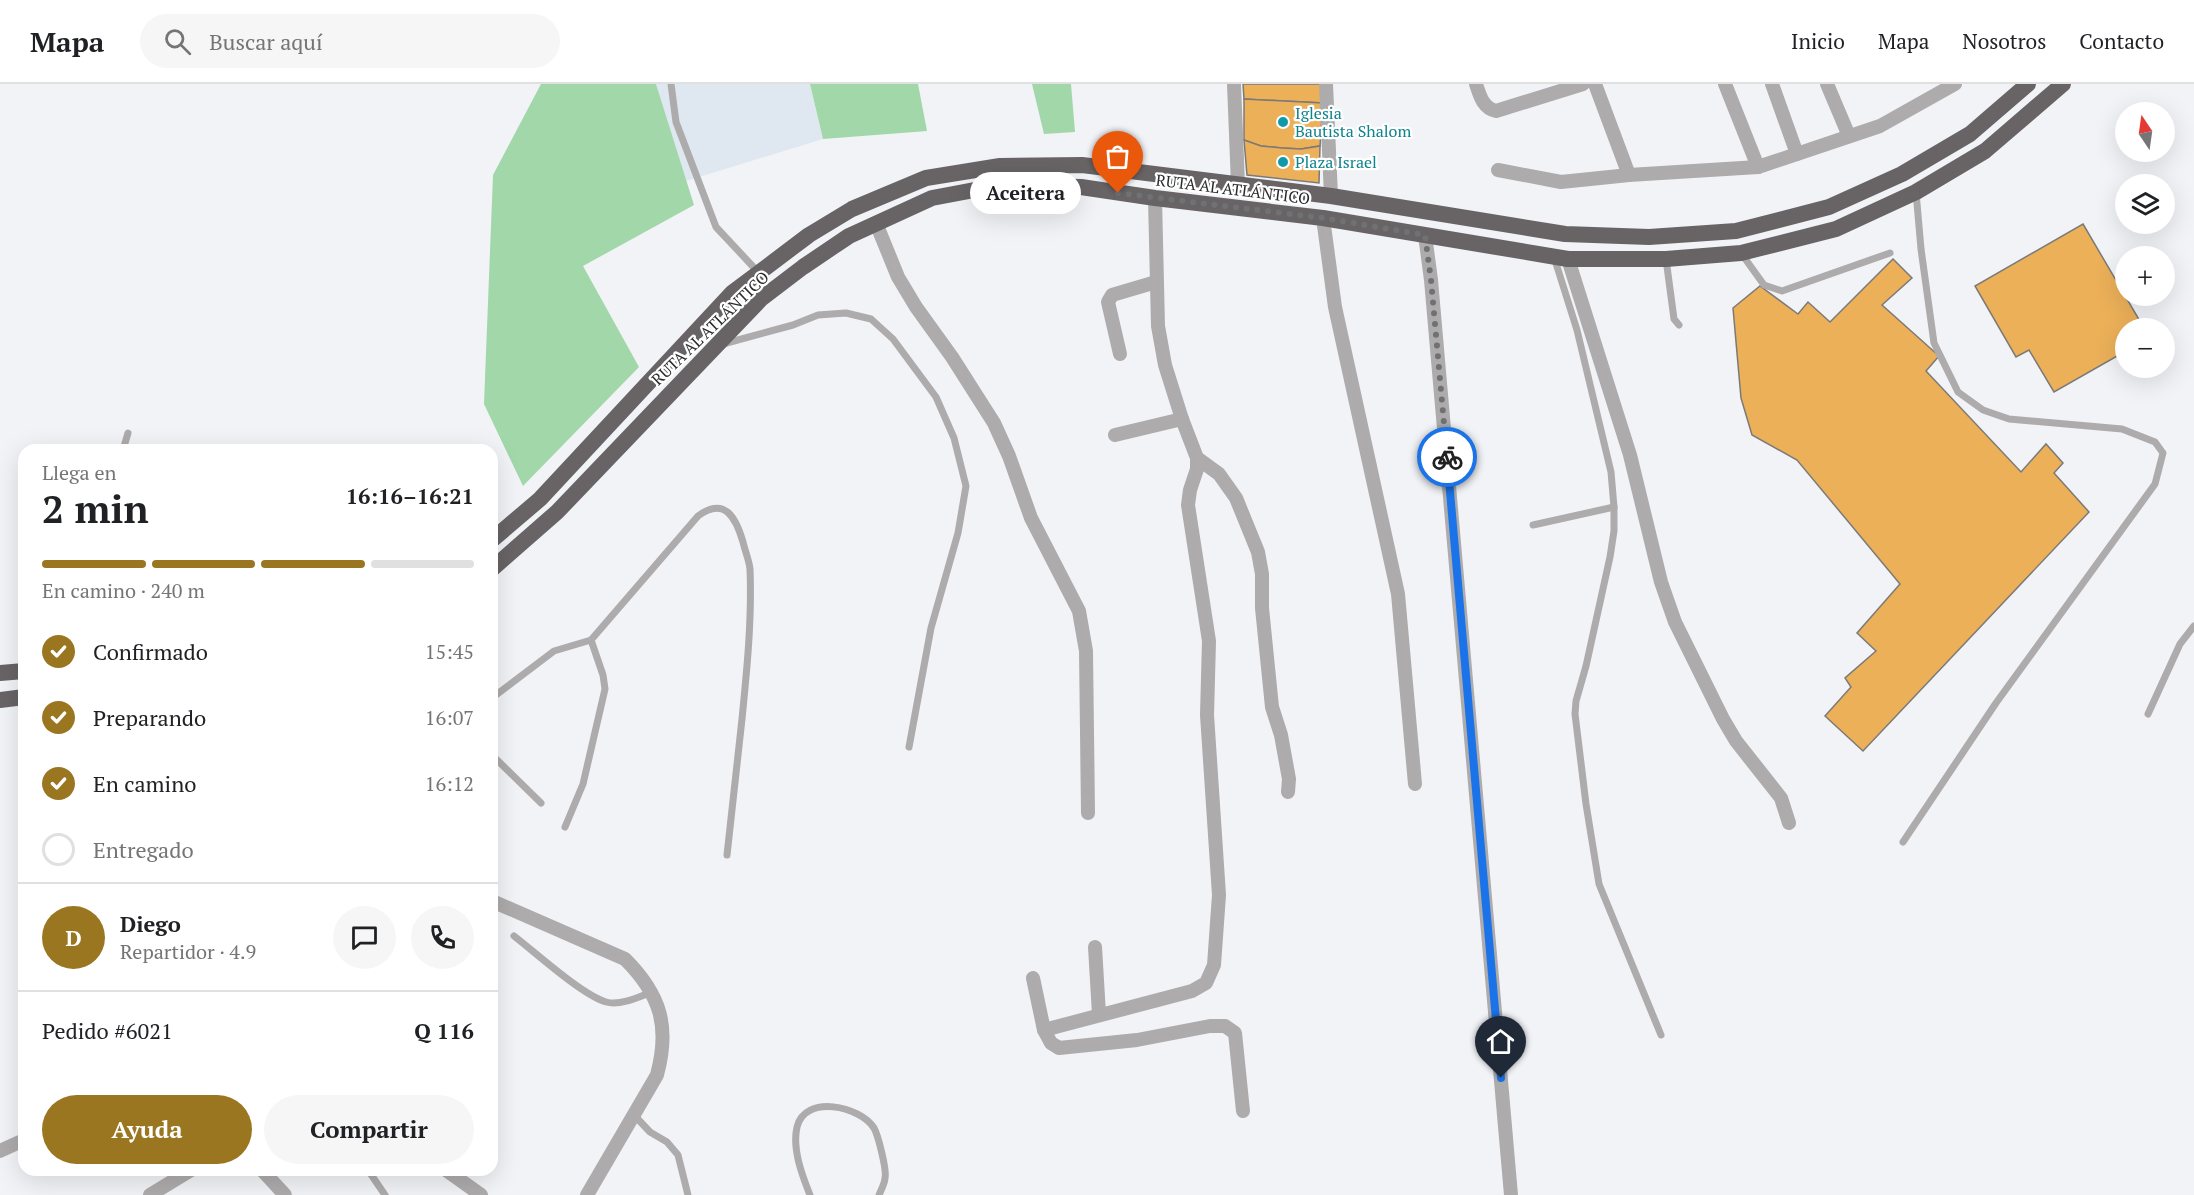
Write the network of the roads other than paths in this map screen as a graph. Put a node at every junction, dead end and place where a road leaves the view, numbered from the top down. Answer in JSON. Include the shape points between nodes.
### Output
{"nodes":[{"id":1,"x":671,"y":84,"type":"edge"},
{"id":2,"x":1234,"y":84,"type":"edge"},
{"id":3,"x":1326,"y":84,"type":"edge"},
{"id":4,"x":1476,"y":84,"type":"edge"},
{"id":5,"x":1583,"y":84,"type":"edge"},
{"id":6,"x":1595,"y":84,"type":"edge"},
{"id":7,"x":1725,"y":84,"type":"edge"},
{"id":8,"x":1772,"y":84,"type":"edge"},
{"id":9,"x":1827,"y":84,"type":"edge"},
{"id":10,"x":2028,"y":84,"type":"edge"},
{"id":11,"x":2062,"y":84,"type":"edge"},
{"id":12,"x":1953,"y":85,"type":"edge"},
{"id":13,"x":1849,"y":136,"type":"junction"},
{"id":14,"x":1797,"y":154,"type":"junction"},
{"id":15,"x":1758,"y":167,"type":"junction"},
{"id":16,"x":1498,"y":170,"type":"dead end"},
{"id":17,"x":1629,"y":175,"type":"junction"},
{"id":18,"x":1238,"y":186,"type":"junction"},
{"id":19,"x":1916,"y":192,"type":"junction"},
{"id":20,"x":1331,"y":196,"type":"junction"},
{"id":21,"x":1155,"y":198,"type":"junction"},
{"id":22,"x":1323,"y":218,"type":"junction"},
{"id":23,"x":876,"y":223,"type":"junction"},
{"id":24,"x":1425,"y":235,"type":"junction"},
{"id":25,"x":1741,"y":253,"type":"junction"},
{"id":26,"x":1890,"y":253,"type":"dead end"},
{"id":27,"x":1561,"y":258,"type":"junction"},
{"id":28,"x":1666,"y":259,"type":"junction"},
{"id":29,"x":759,"y":273,"type":"junction"},
{"id":30,"x":1156,"y":282,"type":"junction"},
{"id":31,"x":1679,"y":325,"type":"dead end"},
{"id":32,"x":715,"y":346,"type":"junction"},
{"id":33,"x":1120,"y":354,"type":"dead end"},
{"id":34,"x":1182,"y":419,"type":"junction"},
{"id":35,"x":128,"y":433,"type":"dead end"},
{"id":36,"x":1115,"y":435,"type":"dead end"},
{"id":37,"x":125,"y":444,"type":"edge"},
{"id":38,"x":1197,"y":458,"type":"junction"},
{"id":39,"x":1614,"y":507,"type":"junction"},
{"id":40,"x":1533,"y":525,"type":"dead end"},
{"id":41,"x":498,"y":535,"type":"edge"},
{"id":42,"x":498,"y":564,"type":"edge"},
{"id":43,"x":2194,"y":626,"type":"edge"},
{"id":44,"x":591,"y":640,"type":"junction"},
{"id":45,"x":18,"y":671,"type":"edge"},
{"id":46,"x":0,"y":673,"type":"edge"},
{"id":47,"x":498,"y":693,"type":"edge"},
{"id":48,"x":18,"y":698,"type":"edge"},
{"id":49,"x":0,"y":700,"type":"edge"},
{"id":50,"x":2148,"y":714,"type":"dead end"},
{"id":51,"x":909,"y":747,"type":"dead end"},
{"id":52,"x":498,"y":761,"type":"edge"},
{"id":53,"x":1415,"y":784,"type":"dead end"},
{"id":54,"x":1288,"y":792,"type":"dead end"},
{"id":55,"x":542,"y":803,"type":"dead end"},
{"id":56,"x":1088,"y":813,"type":"dead end"},
{"id":57,"x":1789,"y":823,"type":"dead end"},
{"id":58,"x":565,"y":827,"type":"dead end"},
{"id":59,"x":1903,"y":842,"type":"dead end"},
{"id":60,"x":727,"y":855,"type":"dead end"},
{"id":61,"x":498,"y":904,"type":"edge"},
{"id":62,"x":514,"y":936,"type":"dead end"},
{"id":63,"x":1095,"y":947,"type":"dead end"},
{"id":64,"x":1033,"y":978,"type":"dead end"},
{"id":65,"x":652,"y":993,"type":"junction"},
{"id":66,"x":1099,"y":1014,"type":"junction"},
{"id":67,"x":1044,"y":1030,"type":"junction"},
{"id":68,"x":1660,"y":1035,"type":"dead end"},
{"id":69,"x":1243,"y":1111,"type":"dead end"},
{"id":70,"x":634,"y":1115,"type":"junction"},
{"id":71,"x":18,"y":1143,"type":"edge"},
{"id":72,"x":0,"y":1151,"type":"edge"},
{"id":73,"x":181,"y":1176,"type":"edge"},
{"id":74,"x":268,"y":1176,"type":"edge"},
{"id":75,"x":372,"y":1176,"type":"edge"},
{"id":76,"x":454,"y":1176,"type":"edge"},
{"id":77,"x":150,"y":1195,"type":"edge"},
{"id":78,"x":285,"y":1195,"type":"edge"},
{"id":79,"x":385,"y":1195,"type":"edge"},
{"id":80,"x":481,"y":1195,"type":"edge"},
{"id":81,"x":586,"y":1195,"type":"edge"},
{"id":82,"x":688,"y":1195,"type":"edge"},
{"id":83,"x":810,"y":1195,"type":"edge"},
{"id":84,"x":879,"y":1195,"type":"edge"},
{"id":85,"x":1511,"y":1195,"type":"edge"}],
"edges":[{"from":1,"to":29,"type":"lane","via":[[676,122],[716,227]]},
{"from":2,"to":18,"type":"street"},
{"from":3,"to":20,"type":"street"},
{"from":4,"to":5,"type":"street","via":[[1483,102],[1496,111]]},
{"from":6,"to":17,"type":"street"},
{"from":7,"to":15,"type":"street"},
{"from":8,"to":14,"type":"street"},
{"from":9,"to":13,"type":"street"},
{"from":10,"to":20,"type":"highway","name":"RUTA AL ATLÁNTICO","via":[[1970,134],[1902,174],[1829,207],[1736,231],[1648,237],[1565,234]]},
{"from":11,"to":19,"type":"highway","name":"RUTA AL ATLÁNTICO","via":[[1985,151]]},
{"from":12,"to":13,"type":"street","via":[[1880,126]]},
{"from":13,"to":14,"type":"street"},
{"from":14,"to":15,"type":"street"},
{"from":15,"to":17,"type":"street"},
{"from":16,"to":17,"type":"street","via":[[1561,182]]},
{"from":18,"to":20,"type":"highway","name":"RUTA AL ATLÁNTICO"},
{"from":18,"to":29,"type":"highway","name":"RUTA AL ATLÁNTICO","via":[[1082,165],[1000,166],[926,177],[852,209]]},
{"from":19,"to":25,"type":"highway","name":"RUTA AL ATLÁNTICO","via":[[1836,229]]},
{"from":19,"to":59,"type":"lane","via":[[1934,343],[1958,392],[1983,410],[2009,419],[2122,429],[2155,442],[2163,453],[2155,484],[1996,703]]},
{"from":21,"to":22,"type":"highway","name":"RUTA AL ATLÁNTICO"},
{"from":21,"to":23,"type":"highway","name":"RUTA AL ATLÁNTICO","via":[[1081,187],[1001,185],[932,198]]},
{"from":21,"to":30,"type":"street"},
{"from":22,"to":24,"type":"highway","name":"RUTA AL ATLÁNTICO"},
{"from":22,"to":53,"type":"street","via":[[1335,307],[1398,594]]},
{"from":23,"to":32,"type":"highway","name":"RUTA AL ATLÁNTICO","via":[[849,236],[761,299]]},
{"from":23,"to":56,"type":"street","via":[[898,277],[994,423],[1031,518],[1079,611],[1086,651]]},
{"from":24,"to":27,"type":"highway","name":"RUTA AL ATLÁNTICO"},
{"from":24,"to":85,"type":"street"},
{"from":25,"to":26,"type":"lane","via":[[1764,285],[1782,291]]},
{"from":25,"to":28,"type":"highway","name":"RUTA AL ATLÁNTICO"},
{"from":27,"to":28,"type":"highway","name":"RUTA AL ATLÁNTICO"},
{"from":27,"to":39,"type":"lane","via":[[1611,472]]},
{"from":27,"to":57,"type":"street","via":[[1630,455],[1661,582],[1675,622],[1723,719],[1781,798]]},
{"from":28,"to":31,"type":"lane","via":[[1674,319]]},
{"from":29,"to":41,"type":"highway","name":"RUTA AL ATLÁNTICO","via":[[732,292],[540,499]]},
{"from":30,"to":33,"type":"street","via":[[1113,295],[1108,302]]},
{"from":30,"to":34,"type":"street","via":[[1158,326]]},
{"from":32,"to":42,"type":"highway","name":"RUTA AL ATLÁNTICO","via":[[557,512]]},
{"from":32,"to":51,"type":"lane","via":[[818,315],[846,313],[871,319],[892,339],[936,397],[954,438],[966,486],[958,533],[931,628]]},
{"from":34,"to":36,"type":"street"},
{"from":34,"to":38,"type":"street"},
{"from":35,"to":37,"type":"lane"},
{"from":38,"to":54,"type":"street","via":[[1219,474],[1236,498],[1258,552],[1272,707],[1281,735]]},
{"from":38,"to":66,"type":"street","via":[[1188,505],[1209,641],[1208,715],[1219,894],[1214,966],[1206,983],[1192,991]]},
{"from":39,"to":40,"type":"lane"},
{"from":39,"to":68,"type":"lane","via":[[1610,556],[1575,714],[1599,884]]},
{"from":43,"to":50,"type":"lane","via":[[2180,644]]},
{"from":44,"to":47,"type":"lane","via":[[554,651]]},
{"from":44,"to":58,"type":"lane","via":[[605,688],[583,784]]},
{"from":44,"to":60,"type":"lane","via":[[698,516],[708,508],[719,507],[735,519],[750,566],[749,647]]},
{"from":45,"to":46,"type":"highway"},
{"from":48,"to":49,"type":"highway"},
{"from":52,"to":55,"type":"lane"},
{"from":61,"to":65,"type":"street","via":[[625,959]]},
{"from":62,"to":65,"type":"lane","via":[[589,994],[608,1003]]},
{"from":63,"to":66,"type":"street"},
{"from":64,"to":67,"type":"street"},
{"from":65,"to":70,"type":"street","via":[[662,1023],[663,1055],[657,1076]]},
{"from":66,"to":67,"type":"street"},
{"from":67,"to":69,"type":"street","via":[[1059,1048],[1225,1026],[1235,1033]]},
{"from":70,"to":81,"type":"street"},
{"from":70,"to":82,"type":"lane","via":[[678,1155]]},
{"from":71,"to":72,"type":"street"},
{"from":73,"to":77,"type":"street"},
{"from":74,"to":78,"type":"street"},
{"from":75,"to":79,"type":"lane"},
{"from":76,"to":80,"type":"street"},
{"from":83,"to":84,"type":"lane","via":[[796,1151],[798,1126],[810,1110],[830,1106],[860,1116],[874,1128],[886,1176]]}]}
